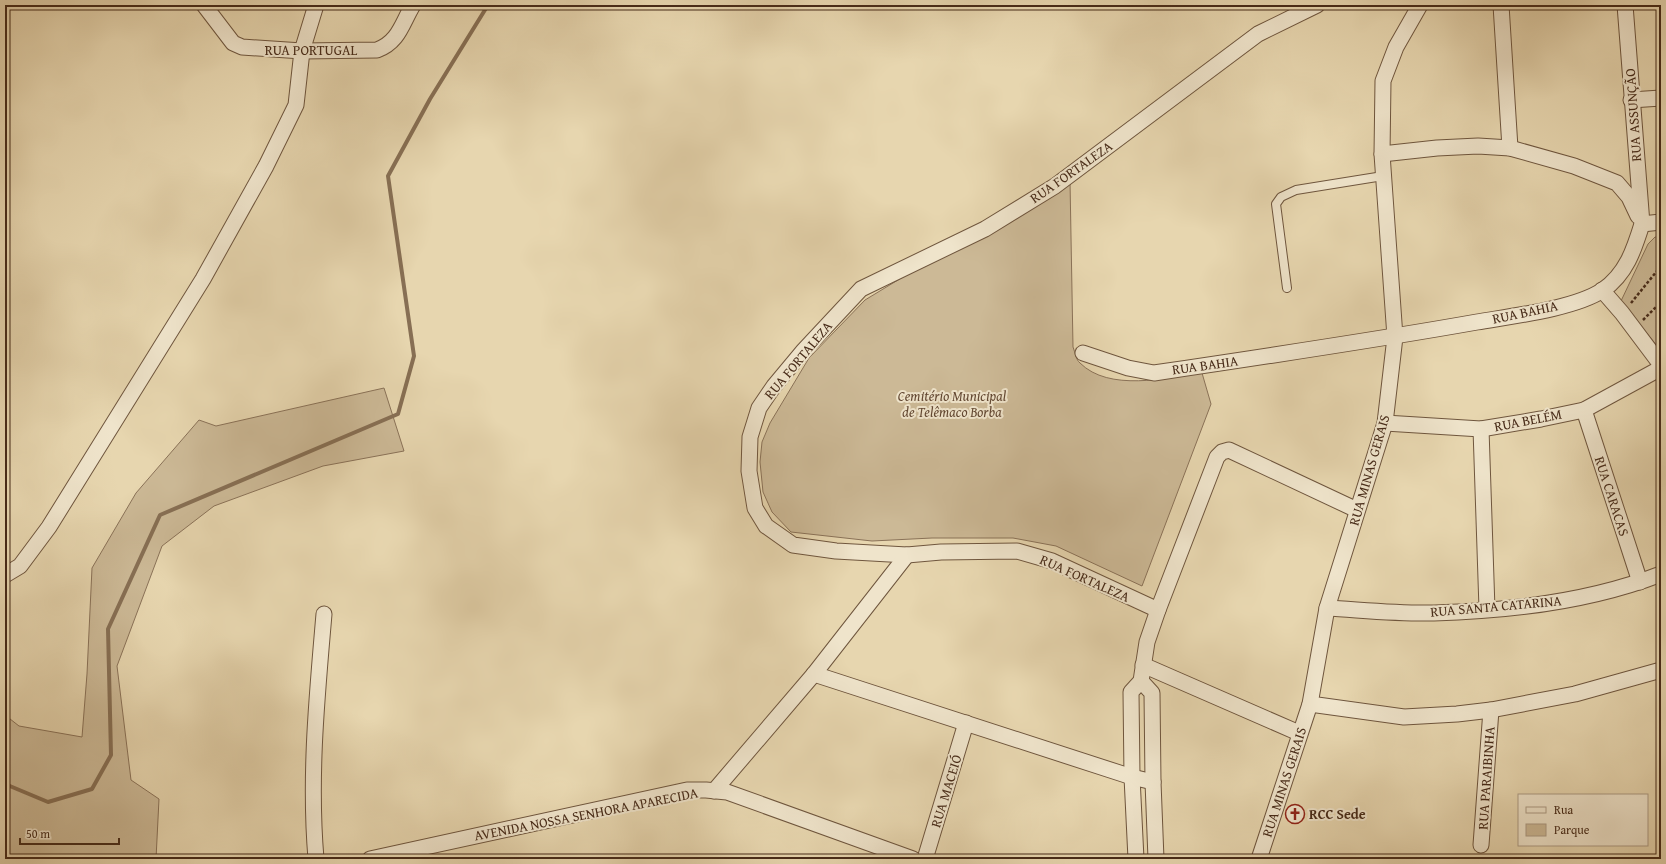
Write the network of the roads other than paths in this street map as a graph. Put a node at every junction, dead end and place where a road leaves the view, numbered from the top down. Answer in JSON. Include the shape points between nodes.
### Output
{"nodes":[{"id":1,"x":316,"y":5,"type":"edge"},
{"id":2,"x":1317,"y":5,"type":"edge"},
{"id":3,"x":1420,"y":5,"type":"edge"},
{"id":4,"x":1501,"y":5,"type":"edge"},
{"id":5,"x":1625,"y":5,"type":"edge"},
{"id":6,"x":206,"y":6,"type":"edge"},
{"id":7,"x":406,"y":8,"type":"edge"},
{"id":8,"x":302,"y":51,"type":"junction"},
{"id":9,"x":1661,"y":98,"type":"edge"},
{"id":10,"x":1631,"y":100,"type":"junction"},
{"id":11,"x":1510,"y":148,"type":"junction"},
{"id":12,"x":1382,"y":154,"type":"junction"},
{"id":13,"x":1383,"y":176,"type":"junction"},
{"id":14,"x":1661,"y":222,"type":"edge"},
{"id":15,"x":1642,"y":224,"type":"junction"},
{"id":16,"x":1287,"y":288,"type":"dead end"},
{"id":17,"x":1602,"y":290,"type":"junction"},
{"id":18,"x":1395,"y":337,"type":"junction"},
{"id":19,"x":1083,"y":353,"type":"dead end"},
{"id":20,"x":1661,"y":365,"type":"edge"},
{"id":21,"x":1661,"y":368,"type":"edge"},
{"id":22,"x":1584,"y":410,"type":"junction"},
{"id":23,"x":1386,"y":423,"type":"junction"},
{"id":24,"x":1481,"y":429,"type":"junction"},
{"id":25,"x":1357,"y":510,"type":"junction"},
{"id":26,"x":907,"y":555,"type":"junction"},
{"id":27,"x":1661,"y":574,"type":"edge"},
{"id":28,"x":5,"y":575,"type":"edge"},
{"id":29,"x":1640,"y":582,"type":"junction"},
{"id":30,"x":1327,"y":608,"type":"junction"},
{"id":31,"x":1487,"y":609,"type":"junction"},
{"id":32,"x":1158,"y":610,"type":"junction"},
{"id":33,"x":324,"y":614,"type":"dead end"},
{"id":34,"x":1143,"y":665,"type":"junction"},
{"id":35,"x":1661,"y":670,"type":"edge"},
{"id":36,"x":814,"y":674,"type":"junction"},
{"id":37,"x":1141,"y":681,"type":"junction"},
{"id":38,"x":1310,"y":704,"type":"junction"},
{"id":39,"x":1491,"y":710,"type":"junction"},
{"id":40,"x":966,"y":724,"type":"junction"},
{"id":41,"x":1299,"y":733,"type":"junction"},
{"id":42,"x":1132,"y":777,"type":"junction"},
{"id":43,"x":1153,"y":782,"type":"junction"},
{"id":44,"x":714,"y":791,"type":"junction"},
{"id":45,"x":1481,"y":845,"type":"dead end"},
{"id":46,"x":316,"y":859,"type":"edge"},
{"id":47,"x":370,"y":859,"type":"edge"},
{"id":48,"x":913,"y":859,"type":"edge"},
{"id":49,"x":925,"y":859,"type":"edge"},
{"id":50,"x":1136,"y":859,"type":"edge"},
{"id":51,"x":1156,"y":859,"type":"edge"},
{"id":52,"x":1259,"y":859,"type":"edge"}],
"edges":[{"from":1,"to":8,"type":"street"},
{"from":2,"to":26,"type":"street","name":"RUA FORTALEZA","via":[[1258,34],[1055,186],[985,228],[861,289],[774,386],[759,408],[750,437],[749,472],[752,491],[756,508],[766,526],[793,545],[836,551]]},
{"from":3,"to":12,"type":"street","name":"RUA MINAS GERAIS","via":[[1396,47],[1384,81]]},
{"from":4,"to":11,"type":"street"},
{"from":5,"to":10,"type":"street","name":"RUA ASSUNÇÃO"},
{"from":6,"to":8,"type":"street","name":"RUA PORTUGAL","via":[[233,43],[242,47]]},
{"from":7,"to":8,"type":"street","name":"RUA PORTUGAL","via":[[395,39],[387,46],[377,50]]},
{"from":8,"to":28,"type":"street","via":[[296,104],[266,166],[206,272],[49,527],[20,566]]},
{"from":9,"to":10,"type":"street"},
{"from":10,"to":15,"type":"street","name":"RUA ASSUNÇÃO"},
{"from":11,"to":12,"type":"street","via":[[1478,146]]},
{"from":11,"to":15,"type":"street","via":[[1574,166],[1617,183],[1629,197]]},
{"from":12,"to":13,"type":"street","name":"RUA MINAS GERAIS"},
{"from":13,"to":16,"type":"lane","via":[[1296,190],[1281,197],[1276,204]]},
{"from":13,"to":18,"type":"street","name":"RUA MINAS GERAIS"},
{"from":14,"to":15,"type":"street"},
{"from":15,"to":17,"type":"street","name":"RUA BAHIA","via":[[1634,250],[1623,272]]},
{"from":17,"to":18,"type":"street","name":"RUA BAHIA","via":[[1583,299],[1546,310]]},
{"from":17,"to":20,"type":"street"},
{"from":18,"to":19,"type":"street","name":"RUA BAHIA","via":[[1154,373],[1128,368]]},
{"from":18,"to":23,"type":"street","name":"RUA MINAS GERAIS"},
{"from":21,"to":22,"type":"street","name":"RUA BELÉM"},
{"from":22,"to":24,"type":"street","name":"RUA BELÉM"},
{"from":22,"to":29,"type":"street","name":"RUA CARACAS"},
{"from":23,"to":24,"type":"street","name":"RUA BELÉM"},
{"from":23,"to":25,"type":"street","name":"RUA MINAS GERAIS"},
{"from":24,"to":31,"type":"street"},
{"from":25,"to":30,"type":"street","name":"RUA MINAS GERAIS"},
{"from":25,"to":32,"type":"street","via":[[1229,450],[1222,452],[1214,462]]},
{"from":26,"to":32,"type":"street","name":"RUA FORTALEZA","via":[[1017,551],[1052,561]]},
{"from":26,"to":36,"type":"street"},
{"from":27,"to":29,"type":"street","name":"RUA SANTA CATARINA"},
{"from":29,"to":31,"type":"street","name":"RUA SANTA CATARINA","via":[[1606,592],[1537,605]]},
{"from":30,"to":31,"type":"street","name":"RUA SANTA CATARINA","via":[[1433,613]]},
{"from":30,"to":38,"type":"street","name":"RUA MINAS GERAIS"},
{"from":32,"to":34,"type":"street"},
{"from":33,"to":46,"type":"street","via":[[315,722],[312,815]]},
{"from":34,"to":37,"type":"street"},
{"from":34,"to":41,"type":"street"},
{"from":35,"to":39,"type":"street","via":[[1575,694]]},
{"from":36,"to":40,"type":"street"},
{"from":36,"to":44,"type":"street"},
{"from":37,"to":42,"type":"street","via":[[1133,689],[1131,699]]},
{"from":37,"to":43,"type":"street","via":[[1152,693]]},
{"from":38,"to":39,"type":"street","via":[[1404,717]]},
{"from":38,"to":41,"type":"street","name":"RUA MINAS GERAIS"},
{"from":39,"to":45,"type":"street","name":"RUA PARAIBINHA"},
{"from":40,"to":42,"type":"street"},
{"from":40,"to":49,"type":"street","name":"RUA MACEIÓ"},
{"from":41,"to":52,"type":"street","name":"RUA MINAS GERAIS"},
{"from":42,"to":43,"type":"street"},
{"from":42,"to":50,"type":"street"},
{"from":43,"to":51,"type":"street"},
{"from":44,"to":47,"type":"street","name":"AVENIDA NOSSA SENHORA APARECIDA","via":[[687,790]]},
{"from":44,"to":48,"type":"street","name":"AVENIDA NOSSA SENHORA APARECIDA","via":[[727,792]]}]}
